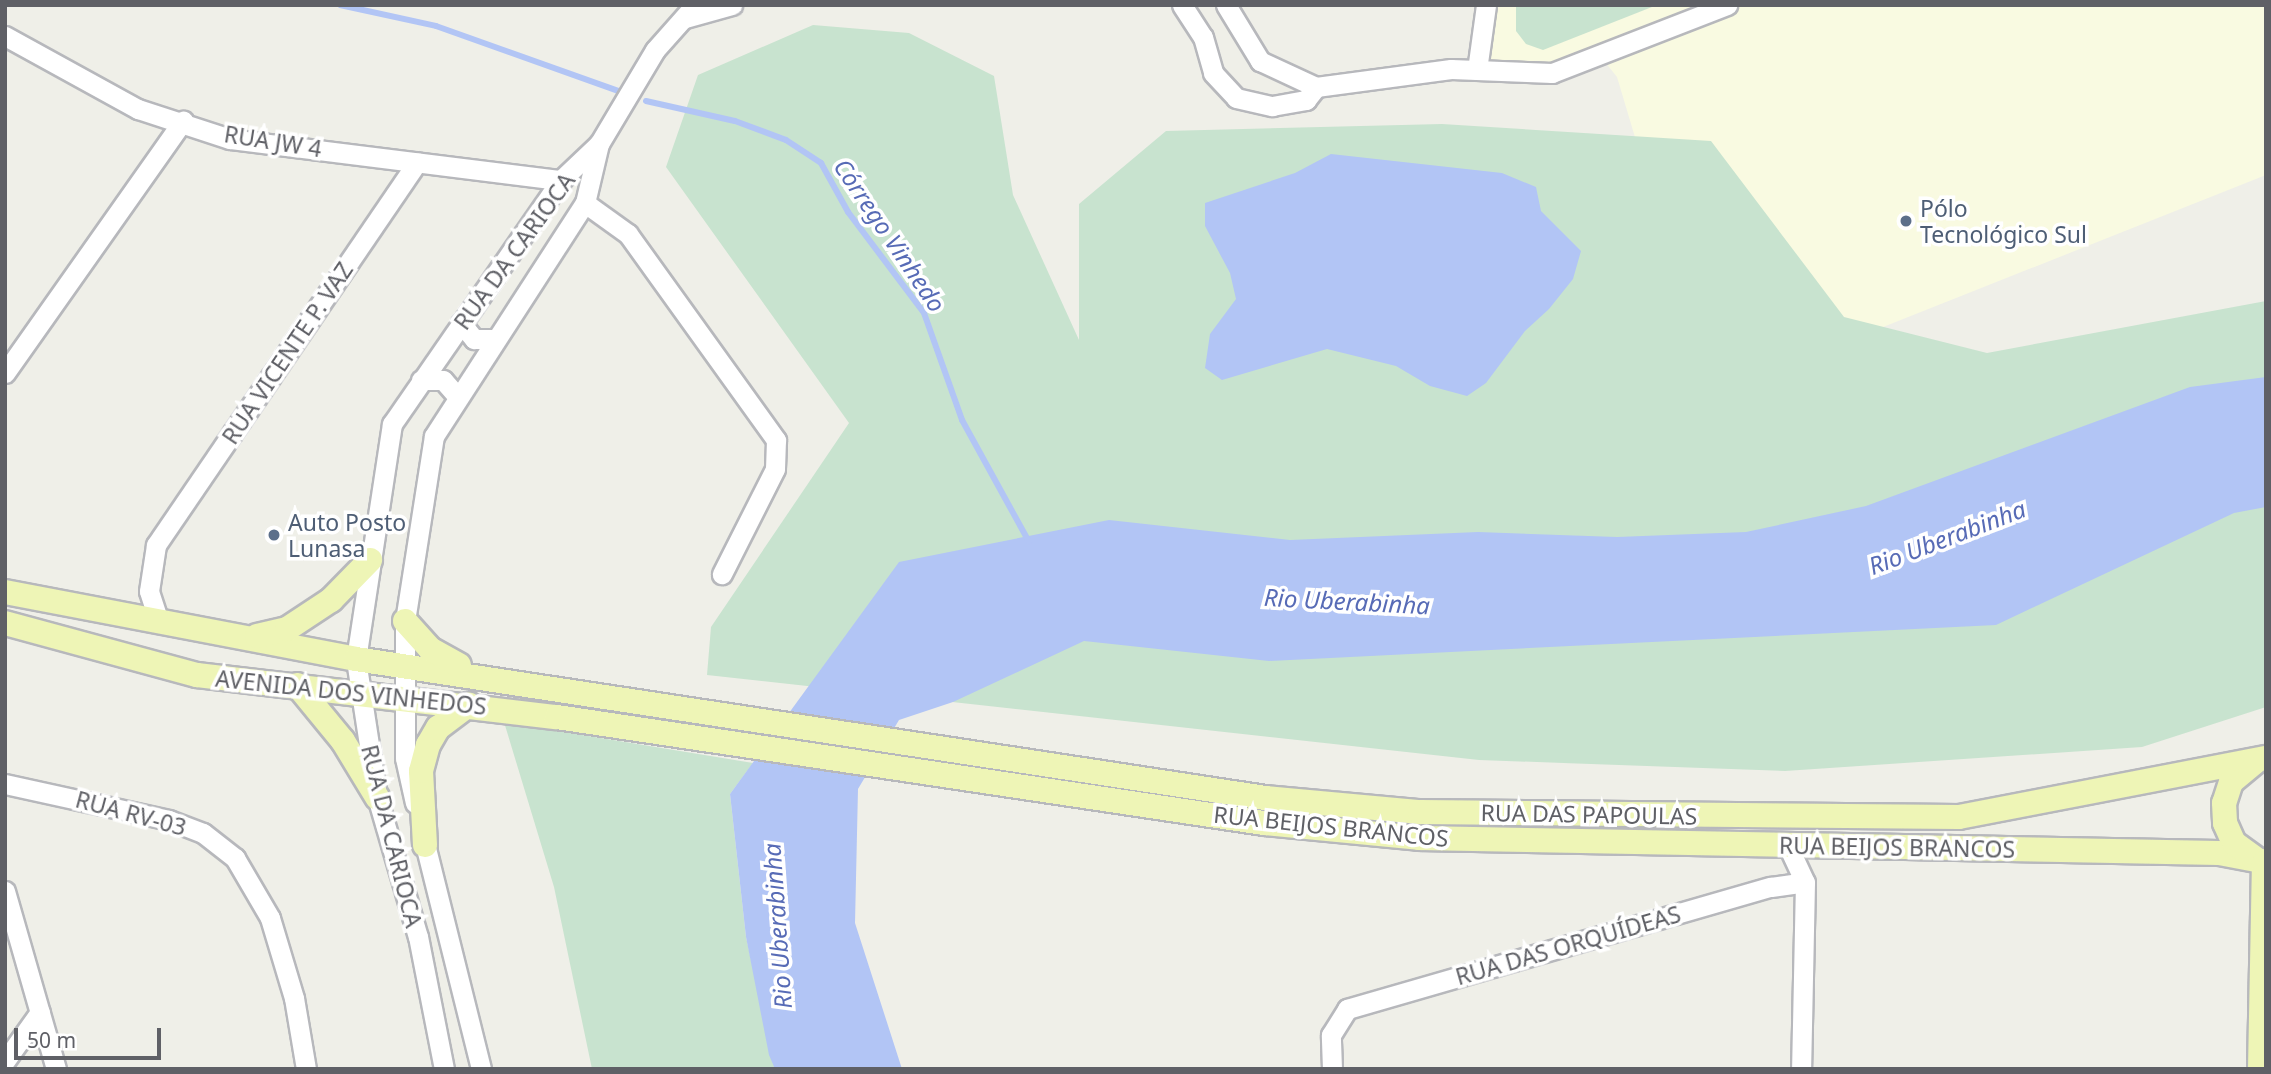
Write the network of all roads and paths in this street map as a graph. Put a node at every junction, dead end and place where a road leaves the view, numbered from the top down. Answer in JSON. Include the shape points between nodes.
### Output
{"nodes":[{"id":1,"x":732,"y":5,"type":"edge"},
{"id":2,"x":1182,"y":5,"type":"edge"},
{"id":3,"x":1226,"y":5,"type":"edge"},
{"id":4,"x":1486,"y":5,"type":"edge"},
{"id":5,"x":1727,"y":5,"type":"edge"},
{"id":6,"x":690,"y":11,"type":"edge"},
{"id":7,"x":5,"y":36,"type":"edge"},
{"id":8,"x":1477,"y":70,"type":"junction"},
{"id":9,"x":1316,"y":87,"type":"junction"},
{"id":10,"x":183,"y":121,"type":"junction"},
{"id":11,"x":601,"y":140,"type":"junction"},
{"id":12,"x":417,"y":162,"type":"junction"},
{"id":13,"x":561,"y":180,"type":"junction"},
{"id":14,"x":585,"y":204,"type":"junction"},
{"id":15,"x":461,"y":323,"type":"junction"},
{"id":16,"x":495,"y":339,"type":"junction"},
{"id":17,"x":5,"y":373,"type":"edge"},
{"id":18,"x":421,"y":380,"type":"junction"},
{"id":19,"x":457,"y":396,"type":"junction"},
{"id":20,"x":370,"y":560,"type":"junction"},
{"id":21,"x":722,"y":574,"type":"dead end"},
{"id":22,"x":5,"y":592,"type":"edge"},
{"id":23,"x":158,"y":619,"type":"junction"},
{"id":24,"x":405,"y":621,"type":"junction"},
{"id":25,"x":5,"y":623,"type":"edge"},
{"id":26,"x":249,"y":638,"type":"junction"},
{"id":27,"x":356,"y":659,"type":"junction"},
{"id":28,"x":406,"y":663,"type":"junction"},
{"id":29,"x":471,"y":672,"type":"junction"},
{"id":30,"x":297,"y":685,"type":"junction"},
{"id":31,"x":359,"y":695,"type":"junction"},
{"id":32,"x":404,"y":700,"type":"junction"},
{"id":33,"x":469,"y":705,"type":"junction"},
{"id":34,"x":700,"y":709,"type":"joint"},
{"id":35,"x":2265,"y":758,"type":"edge"},
{"id":36,"x":907,"y":770,"type":"joint"},
{"id":37,"x":5,"y":784,"type":"edge"},
{"id":38,"x":377,"y":797,"type":"junction"},
{"id":39,"x":425,"y":845,"type":"junction"},
{"id":40,"x":1788,"y":846,"type":"junction"},
{"id":41,"x":2264,"y":863,"type":"edge"},
{"id":42,"x":1805,"y":882,"type":"junction"},
{"id":43,"x":5,"y":891,"type":"edge"},
{"id":44,"x":40,"y":1012,"type":"junction"},
{"id":45,"x":5,"y":1061,"type":"edge"},
{"id":46,"x":56,"y":1069,"type":"edge"},
{"id":47,"x":306,"y":1069,"type":"edge"},
{"id":48,"x":444,"y":1069,"type":"edge"},
{"id":49,"x":481,"y":1069,"type":"edge"},
{"id":50,"x":1332,"y":1069,"type":"edge"},
{"id":51,"x":1801,"y":1069,"type":"edge"},
{"id":52,"x":2260,"y":1069,"type":"edge"}],
"edges":[{"from":1,"to":6,"type":"street"},
{"from":2,"to":9,"type":"street","via":[[1203,37],[1213,73],[1236,98],[1272,106],[1306,100]]},
{"from":3,"to":9,"type":"street","via":[[1260,61]]},
{"from":4,"to":8,"type":"street"},
{"from":5,"to":8,"type":"street","via":[[1573,68],[1530,74]]},
{"from":6,"to":11,"type":"street","via":[[655,50]]},
{"from":7,"to":10,"type":"street","name":"RUA JW 4","via":[[138,108]]},
{"from":8,"to":9,"type":"street"},
{"from":10,"to":12,"type":"street","name":"RUA JW 4","via":[[230,139]]},
{"from":10,"to":17,"type":"street"},
{"from":11,"to":13,"type":"street","name":"RUA DA CARIOCA"},
{"from":11,"to":14,"type":"street","name":"RUA DA CARIOCA"},
{"from":12,"to":13,"type":"street","name":"RUA JW 4"},
{"from":12,"to":23,"type":"street","name":"RUA VICENTE P. VAZ","via":[[156,545],[149,591]]},
{"from":13,"to":15,"type":"street","name":"RUA DA CARIOCA"},
{"from":14,"to":16,"type":"street","name":"RUA DA CARIOCA"},
{"from":14,"to":21,"type":"street","via":[[628,234],[776,440],[775,469]]},
{"from":15,"to":16,"type":"street","via":[[474,339]]},
{"from":15,"to":18,"type":"street","name":"RUA DA CARIOCA"},
{"from":16,"to":19,"type":"street","name":"RUA DA CARIOCA"},
{"from":18,"to":19,"type":"street","via":[[443,380]]},
{"from":18,"to":20,"type":"street","name":"RUA DA CARIOCA","via":[[392,424]]},
{"from":19,"to":24,"type":"street","name":"RUA DA CARIOCA","via":[[434,436]]},
{"from":20,"to":26,"type":"main road","via":[[331,600],[287,629]]},
{"from":20,"to":27,"type":"street","name":"RUA DA CARIOCA"},
{"from":22,"to":23,"type":"main road","name":"AVENIDA DOS VINHEDOS"},
{"from":23,"to":26,"type":"main road","name":"AVENIDA DOS VINHEDOS"},
{"from":24,"to":28,"type":"street","name":"RUA DA CARIOCA"},
{"from":24,"to":29,"type":"main road","via":[[430,649]]},
{"from":25,"to":30,"type":"main road","name":"AVENIDA DOS VINHEDOS","via":[[197,675]]},
{"from":26,"to":27,"type":"main road","name":"AVENIDA DOS VINHEDOS"},
{"from":27,"to":28,"type":"main road","name":"AVENIDA DOS VINHEDOS"},
{"from":27,"to":31,"type":"street","name":"RUA DA CARIOCA"},
{"from":28,"to":29,"type":"main road","name":"AVENIDA DOS VINHEDOS"},
{"from":28,"to":32,"type":"street","name":"RUA DA CARIOCA"},
{"from":29,"to":34,"type":"main road","name":"AVENIDA DOS VINHEDOS"},
{"from":30,"to":31,"type":"main road","name":"AVENIDA DOS VINHEDOS"},
{"from":30,"to":38,"type":"main road","via":[[343,741]]},
{"from":31,"to":32,"type":"main road","name":"AVENIDA DOS VINHEDOS"},
{"from":31,"to":38,"type":"street","name":"RUA DA CARIOCA"},
{"from":32,"to":33,"type":"main road","name":"AVENIDA DOS VINHEDOS"},
{"from":32,"to":39,"type":"street","name":"RUA DA CARIOCA","via":[[405,758]]},
{"from":33,"to":36,"type":"main road","name":"AVENIDA DOS VINHEDOS"},
{"from":33,"to":39,"type":"main road","via":[[438,729],[428,745],[421,771]]},
{"from":34,"to":35,"type":"main road","name":"RUA DAS PAPOULAS","via":[[1265,798],[1420,812],[1959,817]]},
{"from":35,"to":41,"type":"main road","via":[[2231,782],[2224,803],[2225,823],[2234,843]]},
{"from":36,"to":40,"type":"main road","name":"RUA BEIJOS BRANCOS","via":[[1264,823],[1419,838]]},
{"from":37,"to":47,"type":"street","name":"RUA RV-03","via":[[169,820],[203,833],[234,858],[270,918],[294,998]]},
{"from":38,"to":48,"type":"street","name":"RUA DA CARIOCA","via":[[418,937]]},
{"from":39,"to":49,"type":"street","name":"RUA DA CARIOCA"},
{"from":40,"to":41,"type":"main road","name":"RUA BEIJOS BRANCOS","via":[[2219,853]]},
{"from":40,"to":42,"type":"street"},
{"from":41,"to":52,"type":"main road"},
{"from":42,"to":50,"type":"street","name":"RUA DAS ORQUÍDEAS","via":[[1771,887],[1347,1009],[1336,1020]]},
{"from":42,"to":51,"type":"street"},
{"from":43,"to":44,"type":"street"},
{"from":44,"to":45,"type":"street"},
{"from":44,"to":46,"type":"street"}]}
